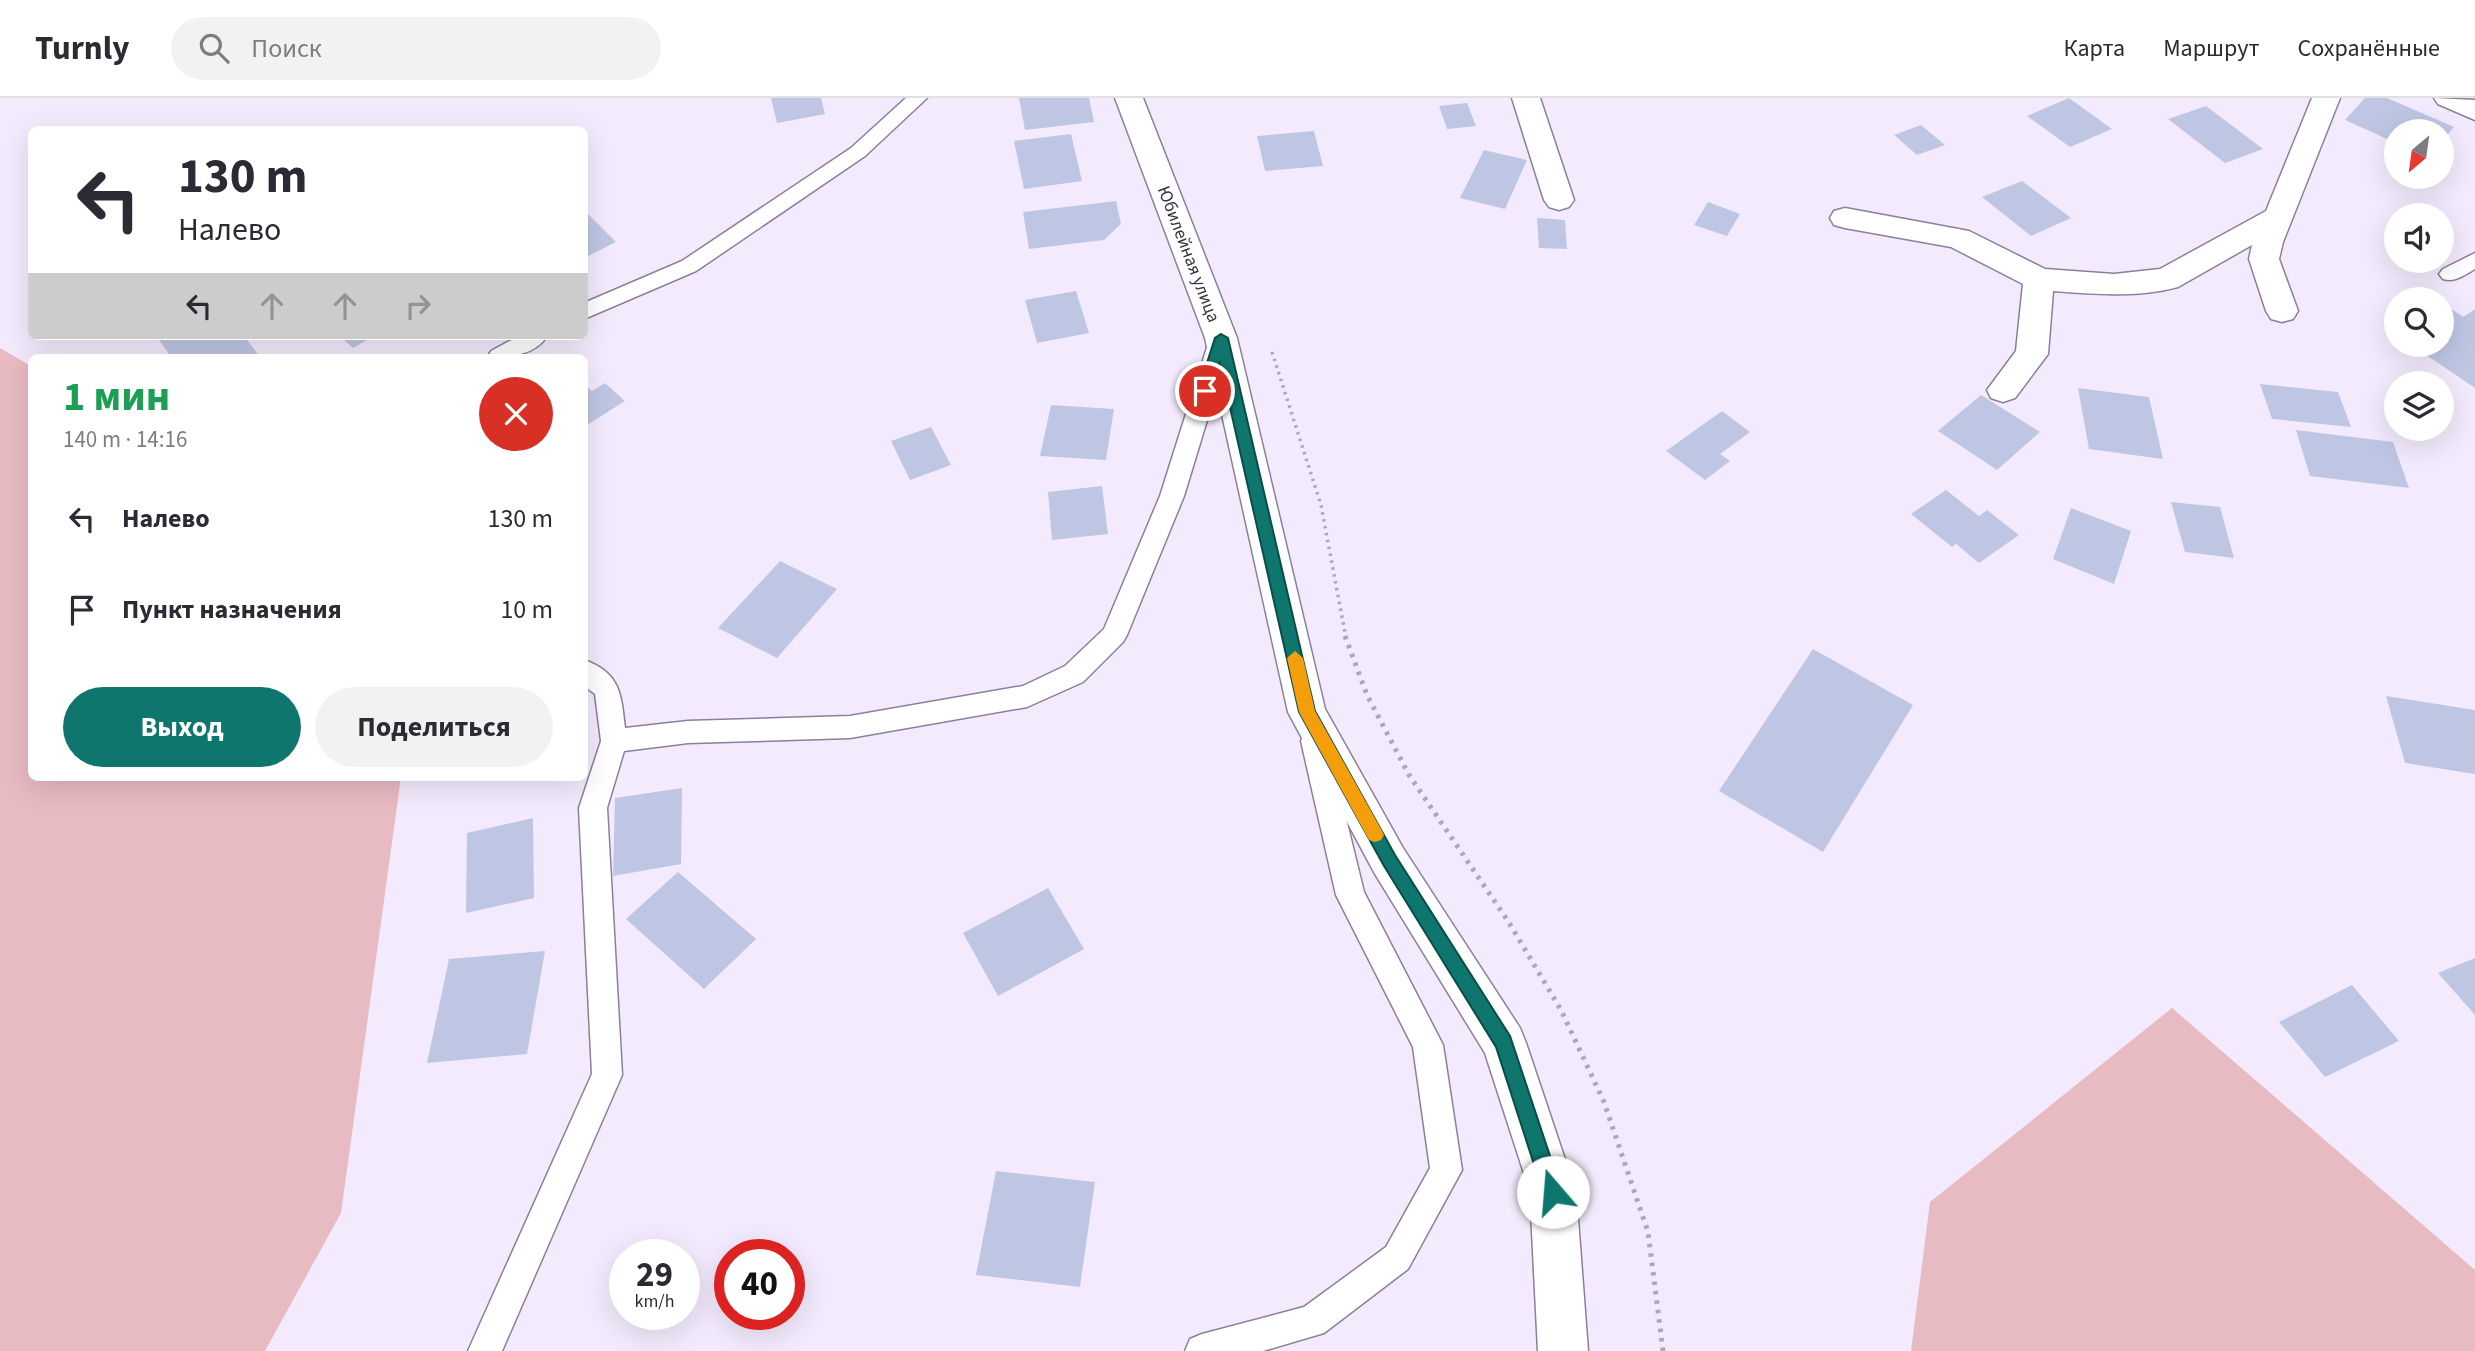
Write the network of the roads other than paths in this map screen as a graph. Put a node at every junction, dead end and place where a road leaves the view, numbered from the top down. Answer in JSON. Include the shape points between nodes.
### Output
{"nodes":[{"id":1,"x":917,"y":98,"type":"edge"},
{"id":2,"x":1129,"y":98,"type":"edge"},
{"id":3,"x":1526,"y":98,"type":"edge"},
{"id":4,"x":2326,"y":98,"type":"edge"},
{"id":5,"x":2448,"y":98,"type":"edge"},
{"id":6,"x":2475,"y":111,"type":"edge"},
{"id":7,"x":1559,"y":200,"type":"dead end"},
{"id":8,"x":2278,"y":218,"type":"junction"},
{"id":9,"x":1845,"y":219,"type":"dead end"},
{"id":10,"x":2475,"y":260,"type":"edge"},
{"id":11,"x":2450,"y":274,"type":"dead end"},
{"id":12,"x":2039,"y":278,"type":"junction"},
{"id":13,"x":588,"y":310,"type":"edge"},
{"id":14,"x":2282,"y":311,"type":"dead end"},
{"id":15,"x":1221,"y":338,"type":"junction"},
{"id":16,"x":529,"y":340,"type":"edge"},
{"id":17,"x":504,"y":354,"type":"edge"},
{"id":18,"x":2003,"y":390,"type":"dead end"},
{"id":19,"x":588,"y":674,"type":"edge"},
{"id":20,"x":1307,"y":712,"type":"junction"},
{"id":21,"x":614,"y":741,"type":"junction"},
{"id":22,"x":485,"y":1351,"type":"edge"},
{"id":23,"x":1202,"y":1351,"type":"edge"},
{"id":24,"x":1563,"y":1351,"type":"edge"}],
"edges":[{"from":1,"to":13,"type":"lane","via":[[858,152],[689,266]]},
{"from":2,"to":15,"type":"street","name":"Юбилейная улица"},
{"from":3,"to":7,"type":"street"},
{"from":4,"to":8,"type":"street"},
{"from":5,"to":6,"type":"street"},
{"from":8,"to":12,"type":"street","via":[[2167,279],[2114,285]]},
{"from":8,"to":14,"type":"street","via":[[2264,259]]},
{"from":9,"to":12,"type":"street","via":[[1958,238]]},
{"from":10,"to":11,"type":"lane"},
{"from":12,"to":18,"type":"street","via":[[2032,354]]},
{"from":15,"to":20,"type":"street","name":"Юбилейная улица"},
{"from":15,"to":21,"type":"lane","via":[[1172,496],[1114,635],[1074,674],[1027,696],[850,727],[688,732]]},
{"from":16,"to":17,"type":"lane"},
{"from":19,"to":21,"type":"lane","via":[[607,689]]},
{"from":20,"to":23,"type":"lane","via":[[1350,895],[1429,1045],[1446,1170],[1397,1258],[1312,1321]]},
{"from":20,"to":24,"type":"street","name":"Юбилейная улица","via":[[1390,860],[1504,1043],[1553,1192]]},
{"from":21,"to":22,"type":"lane","via":[[593,807],[607,1075]]}]}
